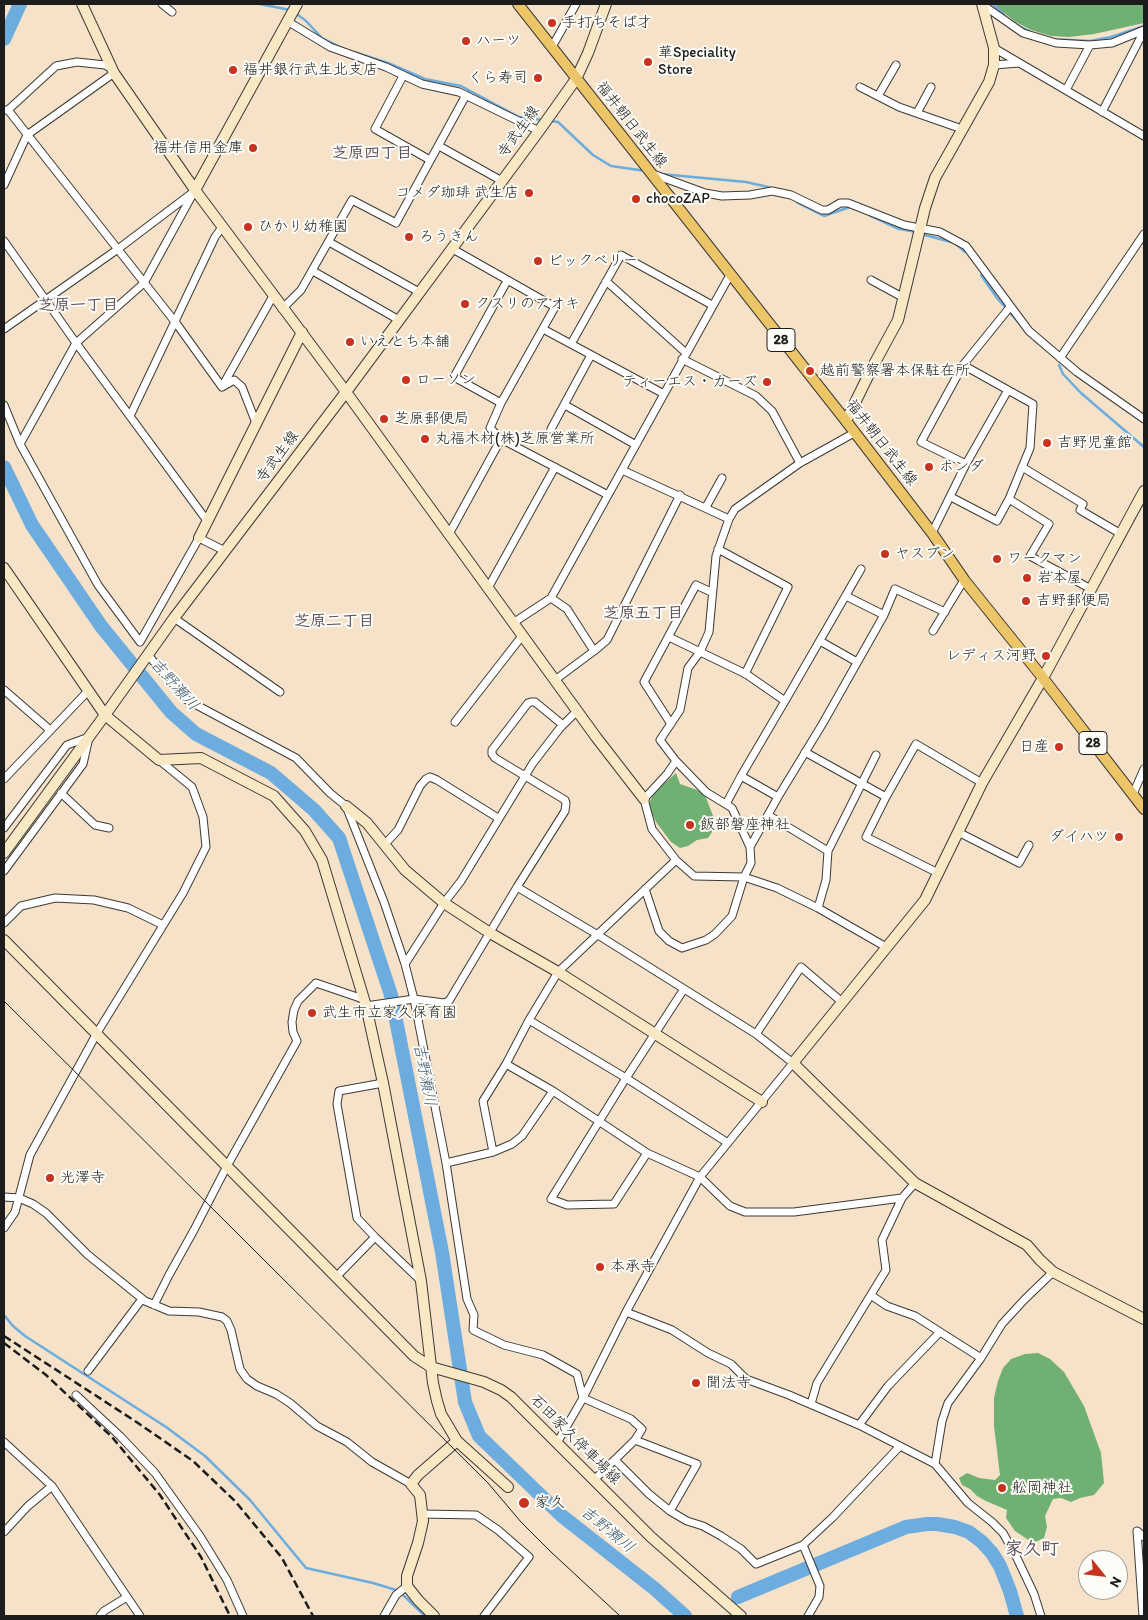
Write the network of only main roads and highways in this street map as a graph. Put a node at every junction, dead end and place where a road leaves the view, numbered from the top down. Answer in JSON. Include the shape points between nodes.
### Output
{"nodes":[{"id":1,"x":518,"y":4,"type":"edge"},
{"id":2,"x":1144,"y":809,"type":"edge"}],
"edges":[{"from":1,"to":2,"type":"main road","name":"福井朝日武生線","number":"28","via":[[846,421],[964,580]]}]}
